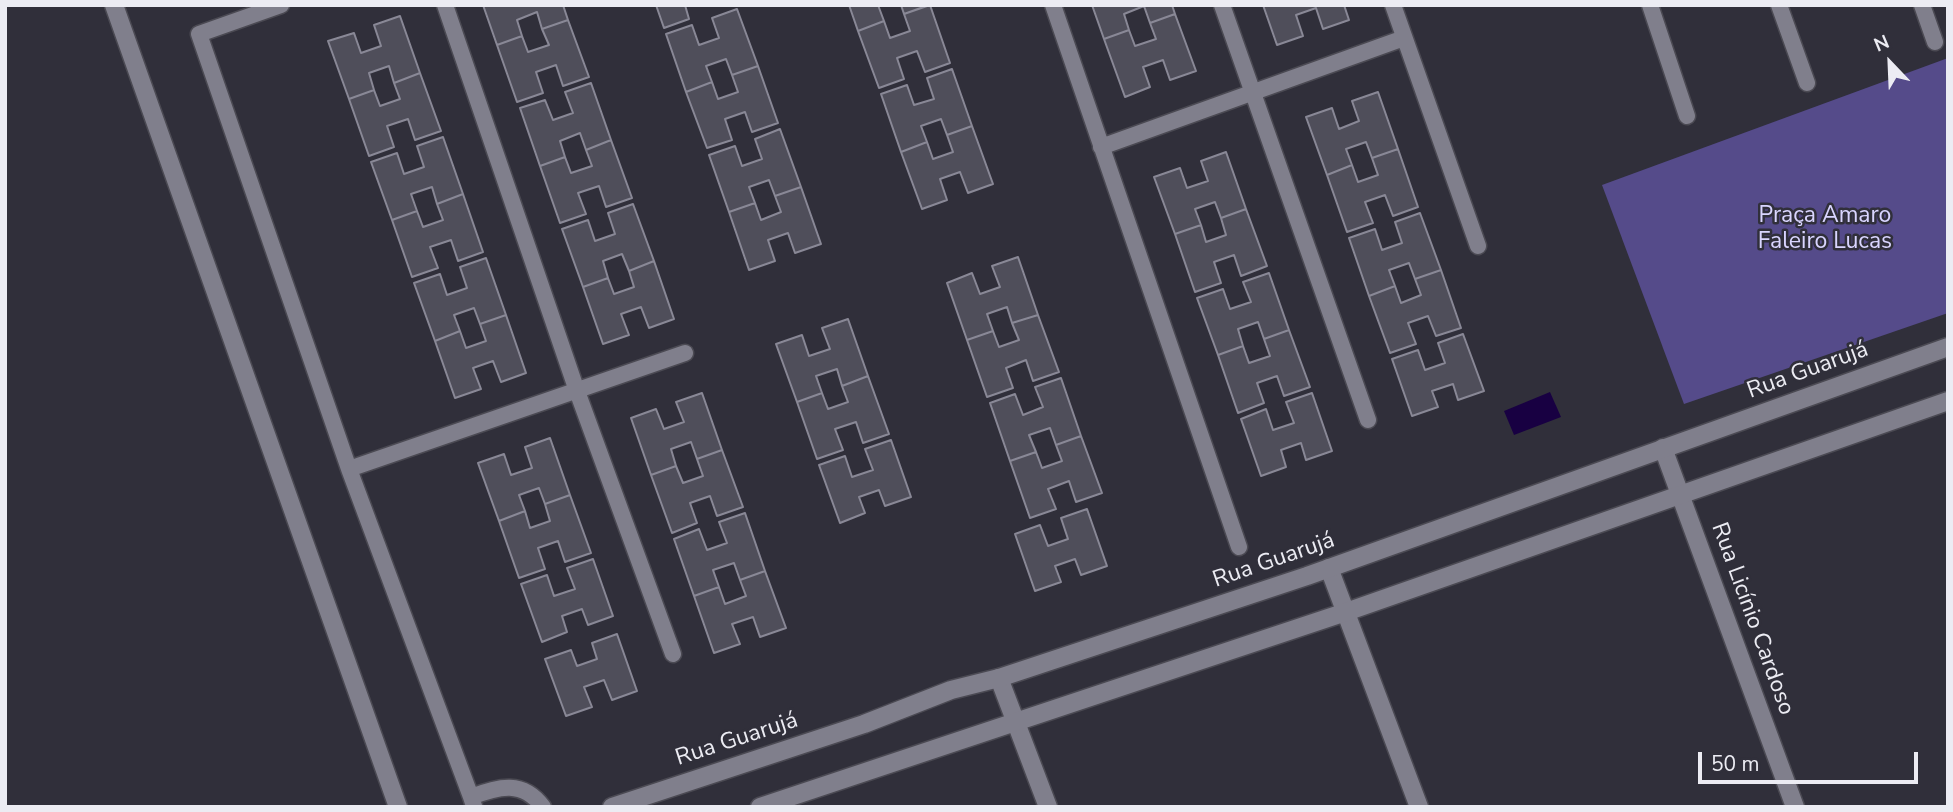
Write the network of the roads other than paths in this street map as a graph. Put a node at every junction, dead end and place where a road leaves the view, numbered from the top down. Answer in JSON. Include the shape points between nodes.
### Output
{"nodes":[{"id":1,"x":114,"y":5,"type":"edge"},
{"id":2,"x":281,"y":5,"type":"edge"},
{"id":3,"x":445,"y":5,"type":"edge"},
{"id":4,"x":1053,"y":5,"type":"edge"},
{"id":5,"x":1222,"y":5,"type":"edge"},
{"id":6,"x":1393,"y":5,"type":"edge"},
{"id":7,"x":1650,"y":5,"type":"edge"},
{"id":8,"x":1779,"y":5,"type":"edge"},
{"id":9,"x":1922,"y":5,"type":"edge"},
{"id":10,"x":1404,"y":38,"type":"junction"},
{"id":11,"x":1936,"y":42,"type":"dead end"},
{"id":12,"x":1807,"y":82,"type":"dead end"},
{"id":13,"x":1252,"y":93,"type":"junction"},
{"id":14,"x":1686,"y":116,"type":"dead end"},
{"id":15,"x":1101,"y":147,"type":"junction"},
{"id":16,"x":1478,"y":246,"type":"dead end"},
{"id":17,"x":1948,"y":347,"type":"edge"},
{"id":18,"x":685,"y":353,"type":"dead end"},
{"id":19,"x":577,"y":391,"type":"junction"},
{"id":20,"x":1948,"y":401,"type":"edge"},
{"id":21,"x":1368,"y":420,"type":"dead end"},
{"id":22,"x":1663,"y":448,"type":"junction"},
{"id":23,"x":349,"y":469,"type":"junction"},
{"id":24,"x":1681,"y":494,"type":"junction"},
{"id":25,"x":1239,"y":547,"type":"dead end"},
{"id":26,"x":1329,"y":568,"type":"junction"},
{"id":27,"x":1346,"y":612,"type":"junction"},
{"id":28,"x":673,"y":654,"type":"dead end"},
{"id":29,"x":999,"y":678,"type":"junction"},
{"id":30,"x":1016,"y":723,"type":"junction"},
{"id":31,"x":473,"y":802,"type":"edge"},
{"id":32,"x":398,"y":807,"type":"edge"},
{"id":33,"x":543,"y":807,"type":"edge"},
{"id":34,"x":612,"y":807,"type":"edge"},
{"id":35,"x":760,"y":807,"type":"edge"},
{"id":36,"x":1048,"y":807,"type":"edge"},
{"id":37,"x":1419,"y":807,"type":"edge"},
{"id":38,"x":1795,"y":807,"type":"edge"}],
"edges":[{"from":1,"to":32,"type":"street"},
{"from":2,"to":23,"type":"lane","via":[[199,34]]},
{"from":3,"to":19,"type":"lane"},
{"from":4,"to":15,"type":"lane"},
{"from":5,"to":13,"type":"lane"},
{"from":6,"to":10,"type":"lane"},
{"from":7,"to":14,"type":"lane"},
{"from":8,"to":12,"type":"lane"},
{"from":9,"to":11,"type":"lane"},
{"from":10,"to":13,"type":"lane"},
{"from":10,"to":16,"type":"lane"},
{"from":13,"to":15,"type":"lane"},
{"from":13,"to":21,"type":"lane"},
{"from":15,"to":25,"type":"lane"},
{"from":17,"to":22,"type":"street","name":"Rua Guarujá"},
{"from":18,"to":19,"type":"lane"},
{"from":19,"to":23,"type":"lane"},
{"from":19,"to":28,"type":"lane"},
{"from":20,"to":24,"type":"street"},
{"from":22,"to":24,"type":"street","name":"Rua Licínio Cardoso"},
{"from":22,"to":26,"type":"street","name":"Rua Guarujá"},
{"from":23,"to":31,"type":"lane"},
{"from":24,"to":27,"type":"street"},
{"from":24,"to":38,"type":"street","name":"Rua Licínio Cardoso"},
{"from":26,"to":27,"type":"street"},
{"from":26,"to":29,"type":"street","name":"Rua Guarujá"},
{"from":27,"to":30,"type":"street"},
{"from":27,"to":37,"type":"street"},
{"from":29,"to":30,"type":"street"},
{"from":29,"to":34,"type":"street","name":"Rua Guarujá","via":[[951,690],[864,724]]},
{"from":30,"to":35,"type":"street"},
{"from":30,"to":36,"type":"street"},
{"from":31,"to":33,"type":"lane","via":[[496,787],[519,787]]}]}
